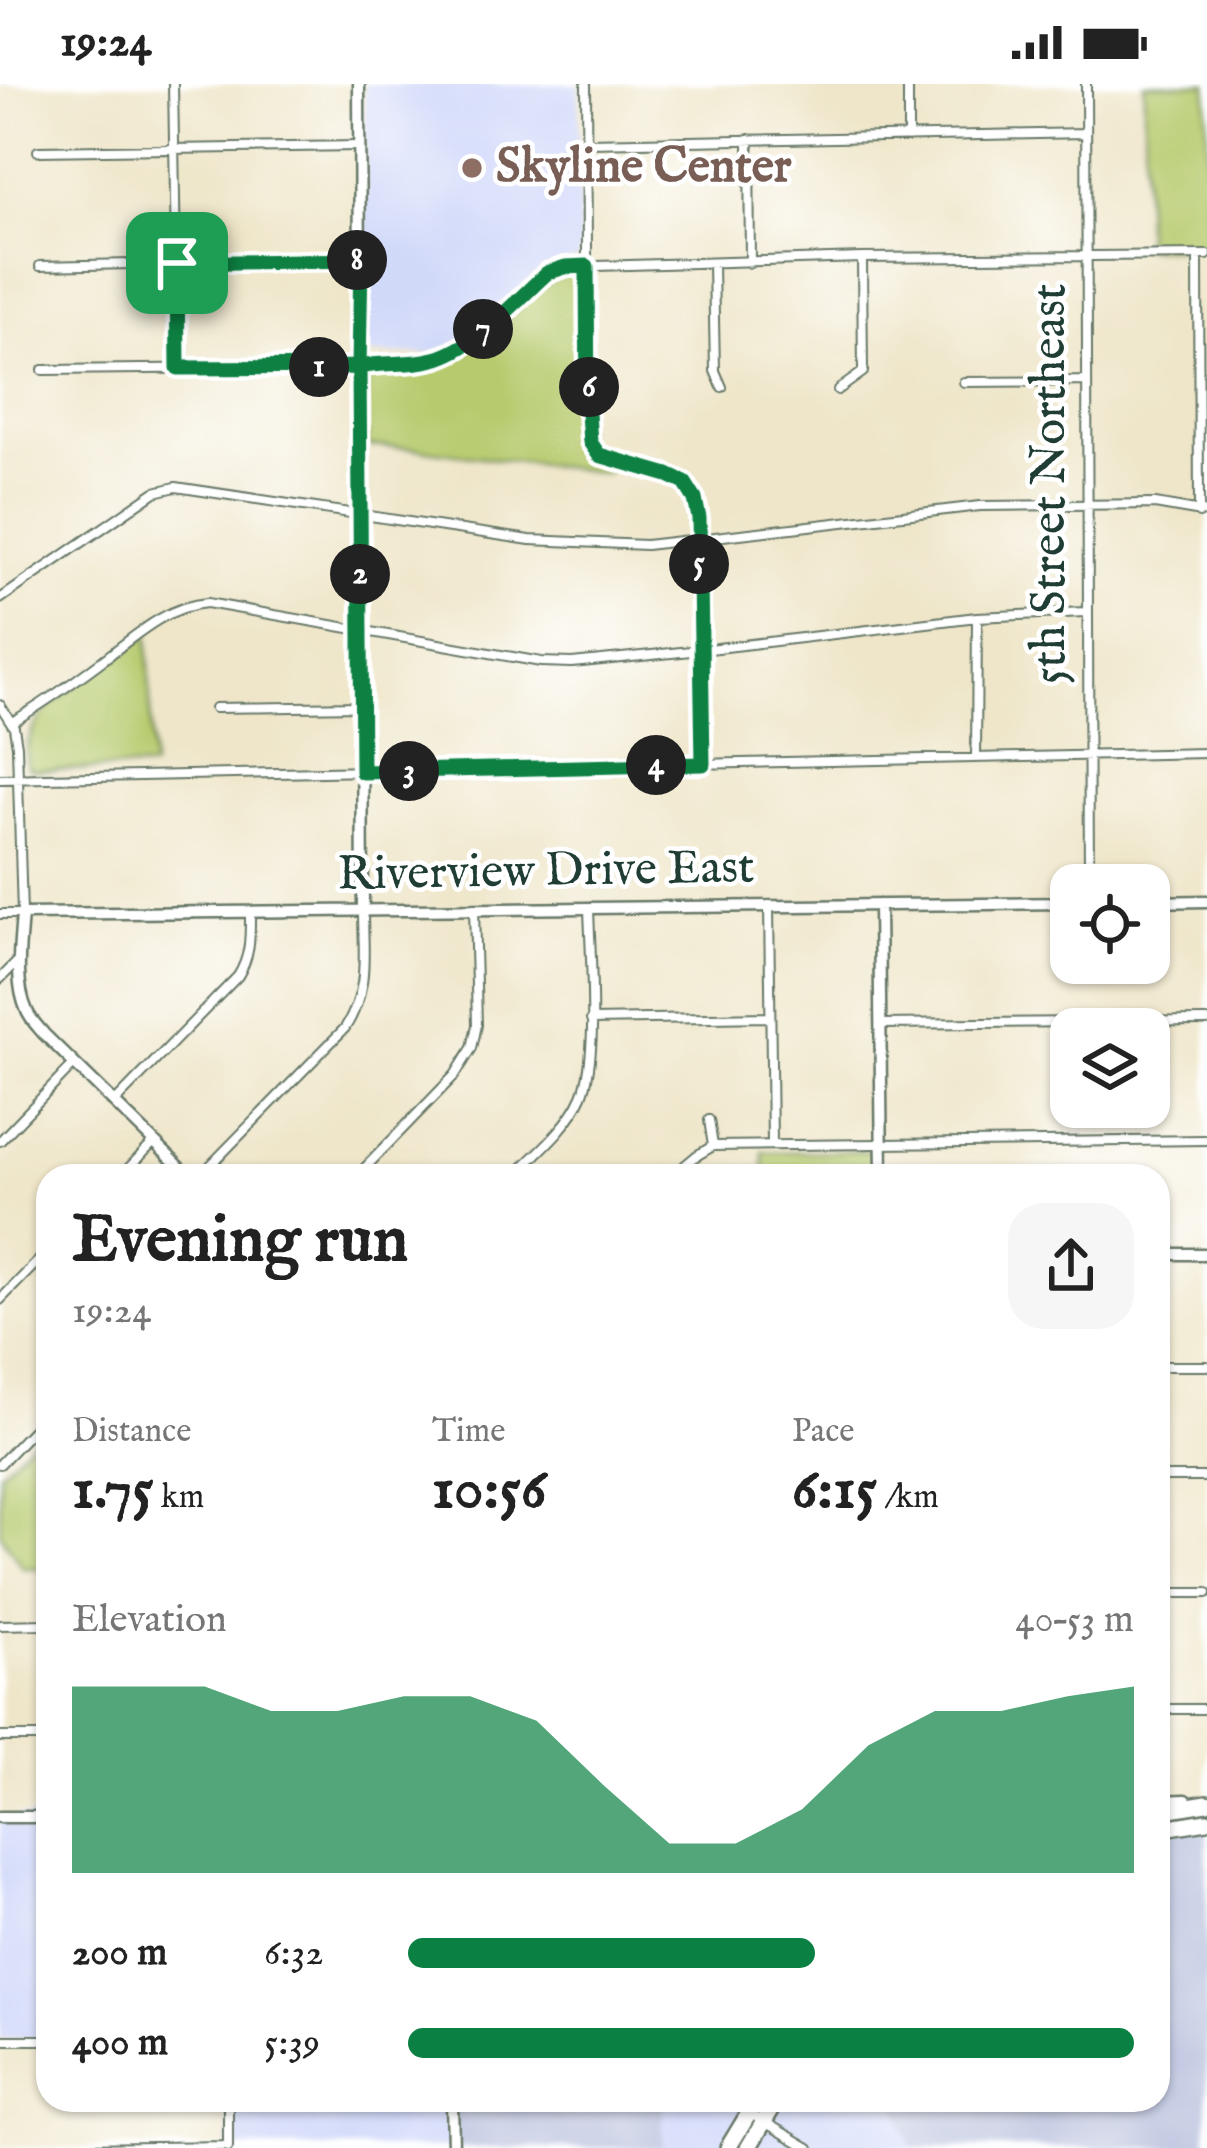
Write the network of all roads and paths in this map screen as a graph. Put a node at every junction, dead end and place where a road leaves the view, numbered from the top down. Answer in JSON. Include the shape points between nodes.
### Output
{"nodes":[{"id":1,"x":173,"y":84,"type":"edge"},
{"id":2,"x":358,"y":84,"type":"edge"},
{"id":3,"x":586,"y":84,"type":"edge"},
{"id":4,"x":908,"y":84,"type":"edge"},
{"id":5,"x":1086,"y":84,"type":"edge"},
{"id":6,"x":1085,"y":134,"type":"junction"},
{"id":7,"x":908,"y":136,"type":"junction"},
{"id":8,"x":749,"y":139,"type":"junction"},
{"id":9,"x":588,"y":143,"type":"junction"},
{"id":10,"x":359,"y":146,"type":"junction"},
{"id":11,"x":175,"y":151,"type":"junction"},
{"id":12,"x":38,"y":152,"type":"dead end"},
{"id":13,"x":1203,"y":255,"type":"edge"},
{"id":14,"x":1087,"y":256,"type":"junction"},
{"id":15,"x":862,"y":258,"type":"junction"},
{"id":16,"x":361,"y":260,"type":"junction"},
{"id":17,"x":177,"y":263,"type":"junction"},
{"id":18,"x":750,"y":263,"type":"junction"},
{"id":19,"x":713,"y":264,"type":"junction"},
{"id":20,"x":40,"y":266,"type":"dead end"},
{"id":21,"x":587,"y":266,"type":"junction"},
{"id":22,"x":359,"y":367,"type":"junction"},
{"id":23,"x":178,"y":368,"type":"junction"},
{"id":24,"x":43,"y":370,"type":"dead end"},
{"id":25,"x":1087,"y":381,"type":"junction"},
{"id":26,"x":964,"y":382,"type":"dead end"},
{"id":27,"x":722,"y":387,"type":"dead end"},
{"id":28,"x":838,"y":390,"type":"dead end"},
{"id":29,"x":1203,"y":396,"type":"edge"},
{"id":30,"x":1086,"y":503,"type":"junction"},
{"id":31,"x":360,"y":513,"type":"junction"},
{"id":32,"x":1203,"y":513,"type":"edge"},
{"id":33,"x":699,"y":538,"type":"junction"},
{"id":34,"x":0,"y":599,"type":"edge"},
{"id":35,"x":1086,"y":612,"type":"junction"},
{"id":36,"x":977,"y":617,"type":"junction"},
{"id":37,"x":361,"y":629,"type":"junction"},
{"id":38,"x":701,"y":650,"type":"junction"},
{"id":39,"x":0,"y":705,"type":"edge"},
{"id":40,"x":361,"y":706,"type":"junction"},
{"id":41,"x":215,"y":708,"type":"dead end"},
{"id":42,"x":12,"y":722,"type":"junction"},
{"id":43,"x":1086,"y":754,"type":"junction"},
{"id":44,"x":1207,"y":754,"type":"edge"},
{"id":45,"x":976,"y":758,"type":"junction"},
{"id":46,"x":703,"y":764,"type":"junction"},
{"id":47,"x":362,"y":772,"type":"junction"},
{"id":48,"x":20,"y":778,"type":"junction"},
{"id":49,"x":0,"y":779,"type":"edge"},
{"id":50,"x":1089,"y":864,"type":"edge"},
{"id":51,"x":1170,"y":902,"type":"edge"},
{"id":52,"x":1207,"y":902,"type":"edge"},
{"id":53,"x":1050,"y":903,"type":"edge"},
{"id":54,"x":769,"y":905,"type":"junction"},
{"id":55,"x":879,"y":905,"type":"junction"},
{"id":56,"x":589,"y":907,"type":"junction"},
{"id":57,"x":474,"y":908,"type":"junction"},
{"id":58,"x":363,"y":910,"type":"junction"},
{"id":59,"x":250,"y":912,"type":"junction"},
{"id":60,"x":0,"y":914,"type":"edge"},
{"id":61,"x":22,"y":914,"type":"junction"},
{"id":62,"x":19,"y":959,"type":"junction"},
{"id":63,"x":0,"y":980,"type":"edge"},
{"id":64,"x":768,"y":1017,"type":"junction"},
{"id":65,"x":590,"y":1020,"type":"junction"},
{"id":66,"x":1207,"y":1021,"type":"edge"},
{"id":67,"x":880,"y":1024,"type":"junction"},
{"id":68,"x":74,"y":1064,"type":"junction"},
{"id":69,"x":114,"y":1103,"type":"junction"},
{"id":70,"x":709,"y":1120,"type":"dead end"},
{"id":71,"x":1207,"y":1140,"type":"edge"},
{"id":72,"x":0,"y":1141,"type":"edge"},
{"id":73,"x":154,"y":1142,"type":"junction"},
{"id":74,"x":882,"y":1143,"type":"junction"},
{"id":75,"x":772,"y":1144,"type":"junction"},
{"id":76,"x":713,"y":1146,"type":"junction"},
{"id":77,"x":133,"y":1164,"type":"edge"},
{"id":78,"x":177,"y":1164,"type":"edge"},
{"id":79,"x":212,"y":1164,"type":"edge"},
{"id":80,"x":369,"y":1164,"type":"edge"},
{"id":81,"x":526,"y":1164,"type":"edge"},
{"id":82,"x":686,"y":1164,"type":"edge"},
{"id":83,"x":882,"y":1164,"type":"edge"},
{"id":84,"x":1170,"y":1254,"type":"edge"},
{"id":85,"x":1207,"y":1254,"type":"edge"},
{"id":86,"x":36,"y":1263,"type":"edge"},
{"id":87,"x":0,"y":1300,"type":"edge"},
{"id":88,"x":1170,"y":1366,"type":"edge"},
{"id":89,"x":1207,"y":1366,"type":"edge"},
{"id":90,"x":36,"y":1426,"type":"edge"},
{"id":91,"x":0,"y":1464,"type":"edge"},
{"id":92,"x":1207,"y":1477,"type":"edge"},
{"id":93,"x":1170,"y":1478,"type":"edge"},
{"id":94,"x":1207,"y":1592,"type":"edge"},
{"id":95,"x":1170,"y":1593,"type":"edge"},
{"id":96,"x":36,"y":1624,"type":"edge"},
{"id":97,"x":0,"y":1625,"type":"edge"},
{"id":98,"x":1170,"y":1709,"type":"edge"},
{"id":99,"x":1207,"y":1709,"type":"edge"},
{"id":100,"x":0,"y":1737,"type":"edge"},
{"id":101,"x":36,"y":1737,"type":"edge"},
{"id":102,"x":1207,"y":1801,"type":"edge"},
{"id":103,"x":1170,"y":1805,"type":"edge"},
{"id":104,"x":36,"y":1816,"type":"edge"},
{"id":105,"x":0,"y":1817,"type":"edge"},
{"id":106,"x":1207,"y":1821,"type":"edge"},
{"id":107,"x":1170,"y":1827,"type":"edge"},
{"id":108,"x":0,"y":2040,"type":"edge"},
{"id":109,"x":36,"y":2040,"type":"edge"},
{"id":110,"x":228,"y":2112,"type":"edge"},
{"id":111,"x":452,"y":2112,"type":"edge"},
{"id":112,"x":757,"y":2112,"type":"edge"},
{"id":113,"x":228,"y":2147,"type":"edge"},
{"id":114,"x":81,"y":2148,"type":"edge"},
{"id":115,"x":453,"y":2148,"type":"edge"},
{"id":116,"x":728,"y":2148,"type":"edge"},
{"id":117,"x":748,"y":2148,"type":"edge"},
{"id":118,"x":809,"y":2148,"type":"edge"}],
"edges":[{"from":1,"to":11,"type":"street"},
{"from":2,"to":10,"type":"street"},
{"from":3,"to":9,"type":"street"},
{"from":4,"to":7,"type":"street"},
{"from":5,"to":6,"type":"street","name":"5th Street Northeast"},
{"from":6,"to":7,"type":"street"},
{"from":6,"to":14,"type":"street","name":"5th Street Northeast"},
{"from":7,"to":8,"type":"street"},
{"from":8,"to":9,"type":"street"},
{"from":8,"to":18,"type":"street"},
{"from":9,"to":21,"type":"street"},
{"from":10,"to":11,"type":"street"},
{"from":10,"to":16,"type":"street"},
{"from":11,"to":12,"type":"street"},
{"from":11,"to":17,"type":"street"},
{"from":13,"to":14,"type":"street"},
{"from":13,"to":29,"type":"street"},
{"from":14,"to":15,"type":"street"},
{"from":14,"to":25,"type":"street","name":"5th Street Northeast"},
{"from":15,"to":18,"type":"street"},
{"from":15,"to":28,"type":"street","via":[[863,372]]},
{"from":16,"to":17,"type":"street"},
{"from":16,"to":22,"type":"street"},
{"from":17,"to":20,"type":"street"},
{"from":17,"to":23,"type":"street"},
{"from":18,"to":19,"type":"street"},
{"from":19,"to":21,"type":"street"},
{"from":19,"to":27,"type":"street"},
{"from":21,"to":22,"type":"street","via":[[547,273],[455,352]]},
{"from":21,"to":33,"type":"street","via":[[590,442],[599,455],[685,483]]},
{"from":22,"to":23,"type":"street"},
{"from":22,"to":31,"type":"street"},
{"from":23,"to":24,"type":"street"},
{"from":25,"to":26,"type":"street"},
{"from":25,"to":30,"type":"street","name":"5th Street Northeast"},
{"from":29,"to":32,"type":"street"},
{"from":30,"to":32,"type":"street"},
{"from":30,"to":33,"type":"street","via":[[980,506]]},
{"from":30,"to":35,"type":"street","name":"5th Street Northeast"},
{"from":31,"to":33,"type":"street","via":[[568,543]]},
{"from":31,"to":34,"type":"street","via":[[176,487],[155,492]]},
{"from":31,"to":37,"type":"street"},
{"from":33,"to":38,"type":"street"},
{"from":35,"to":36,"type":"street"},
{"from":35,"to":43,"type":"street","name":"5th Street Northeast"},
{"from":36,"to":38,"type":"street"},
{"from":36,"to":45,"type":"street"},
{"from":37,"to":38,"type":"street","via":[[541,662]]},
{"from":37,"to":40,"type":"street"},
{"from":37,"to":42,"type":"street","via":[[190,604]]},
{"from":38,"to":46,"type":"street"},
{"from":39,"to":42,"type":"street"},
{"from":40,"to":41,"type":"street"},
{"from":40,"to":47,"type":"street"},
{"from":42,"to":48,"type":"street"},
{"from":43,"to":44,"type":"street"},
{"from":43,"to":45,"type":"street"},
{"from":43,"to":50,"type":"street","name":"5th Street Northeast"},
{"from":45,"to":46,"type":"street"},
{"from":46,"to":47,"type":"street"},
{"from":47,"to":48,"type":"street"},
{"from":47,"to":58,"type":"street"},
{"from":48,"to":49,"type":"street"},
{"from":48,"to":61,"type":"street"},
{"from":51,"to":52,"type":"street"},
{"from":53,"to":55,"type":"street","name":"Riverview Drive East"},
{"from":54,"to":55,"type":"street","name":"Riverview Drive East"},
{"from":54,"to":56,"type":"street","name":"Riverview Drive East"},
{"from":54,"to":64,"type":"street"},
{"from":55,"to":67,"type":"street"},
{"from":56,"to":57,"type":"street","name":"Riverview Drive East"},
{"from":56,"to":65,"type":"street"},
{"from":57,"to":58,"type":"street","name":"Riverview Drive East"},
{"from":57,"to":80,"type":"street","via":[[472,1048]]},
{"from":58,"to":59,"type":"street","name":"Riverview Drive East"},
{"from":58,"to":79,"type":"street","via":[[359,1006]]},
{"from":59,"to":61,"type":"street","name":"Riverview Drive East"},
{"from":59,"to":69,"type":"street","via":[[250,948],[238,976]]},
{"from":60,"to":61,"type":"street"},
{"from":61,"to":62,"type":"street"},
{"from":62,"to":63,"type":"street"},
{"from":62,"to":68,"type":"street","via":[[27,1012]]},
{"from":64,"to":65,"type":"street"},
{"from":64,"to":75,"type":"street"},
{"from":65,"to":81,"type":"street","via":[[584,1092]]},
{"from":66,"to":67,"type":"street"},
{"from":67,"to":74,"type":"street"},
{"from":68,"to":69,"type":"street"},
{"from":68,"to":72,"type":"street"},
{"from":69,"to":73,"type":"street"},
{"from":70,"to":76,"type":"street"},
{"from":71,"to":74,"type":"street"},
{"from":73,"to":77,"type":"street"},
{"from":73,"to":78,"type":"street"},
{"from":74,"to":75,"type":"street"},
{"from":74,"to":83,"type":"street"},
{"from":75,"to":76,"type":"street"},
{"from":76,"to":82,"type":"street"},
{"from":84,"to":85,"type":"street"},
{"from":86,"to":87,"type":"street"},
{"from":88,"to":89,"type":"street"},
{"from":90,"to":91,"type":"street"},
{"from":92,"to":93,"type":"street"},
{"from":94,"to":95,"type":"street"},
{"from":96,"to":97,"type":"street"},
{"from":98,"to":99,"type":"street"},
{"from":100,"to":101,"type":"street"},
{"from":102,"to":103,"type":"highway"},
{"from":104,"to":105,"type":"street"},
{"from":106,"to":107,"type":"highway"},
{"from":108,"to":109,"type":"street"},
{"from":110,"to":113,"type":"street"},
{"from":111,"to":115,"type":"street"},
{"from":112,"to":116,"type":"highway"},
{"from":112,"to":117,"type":"highway"},
{"from":112,"to":118,"type":"street"},
{"from":113,"to":114,"type":"street"}]}
